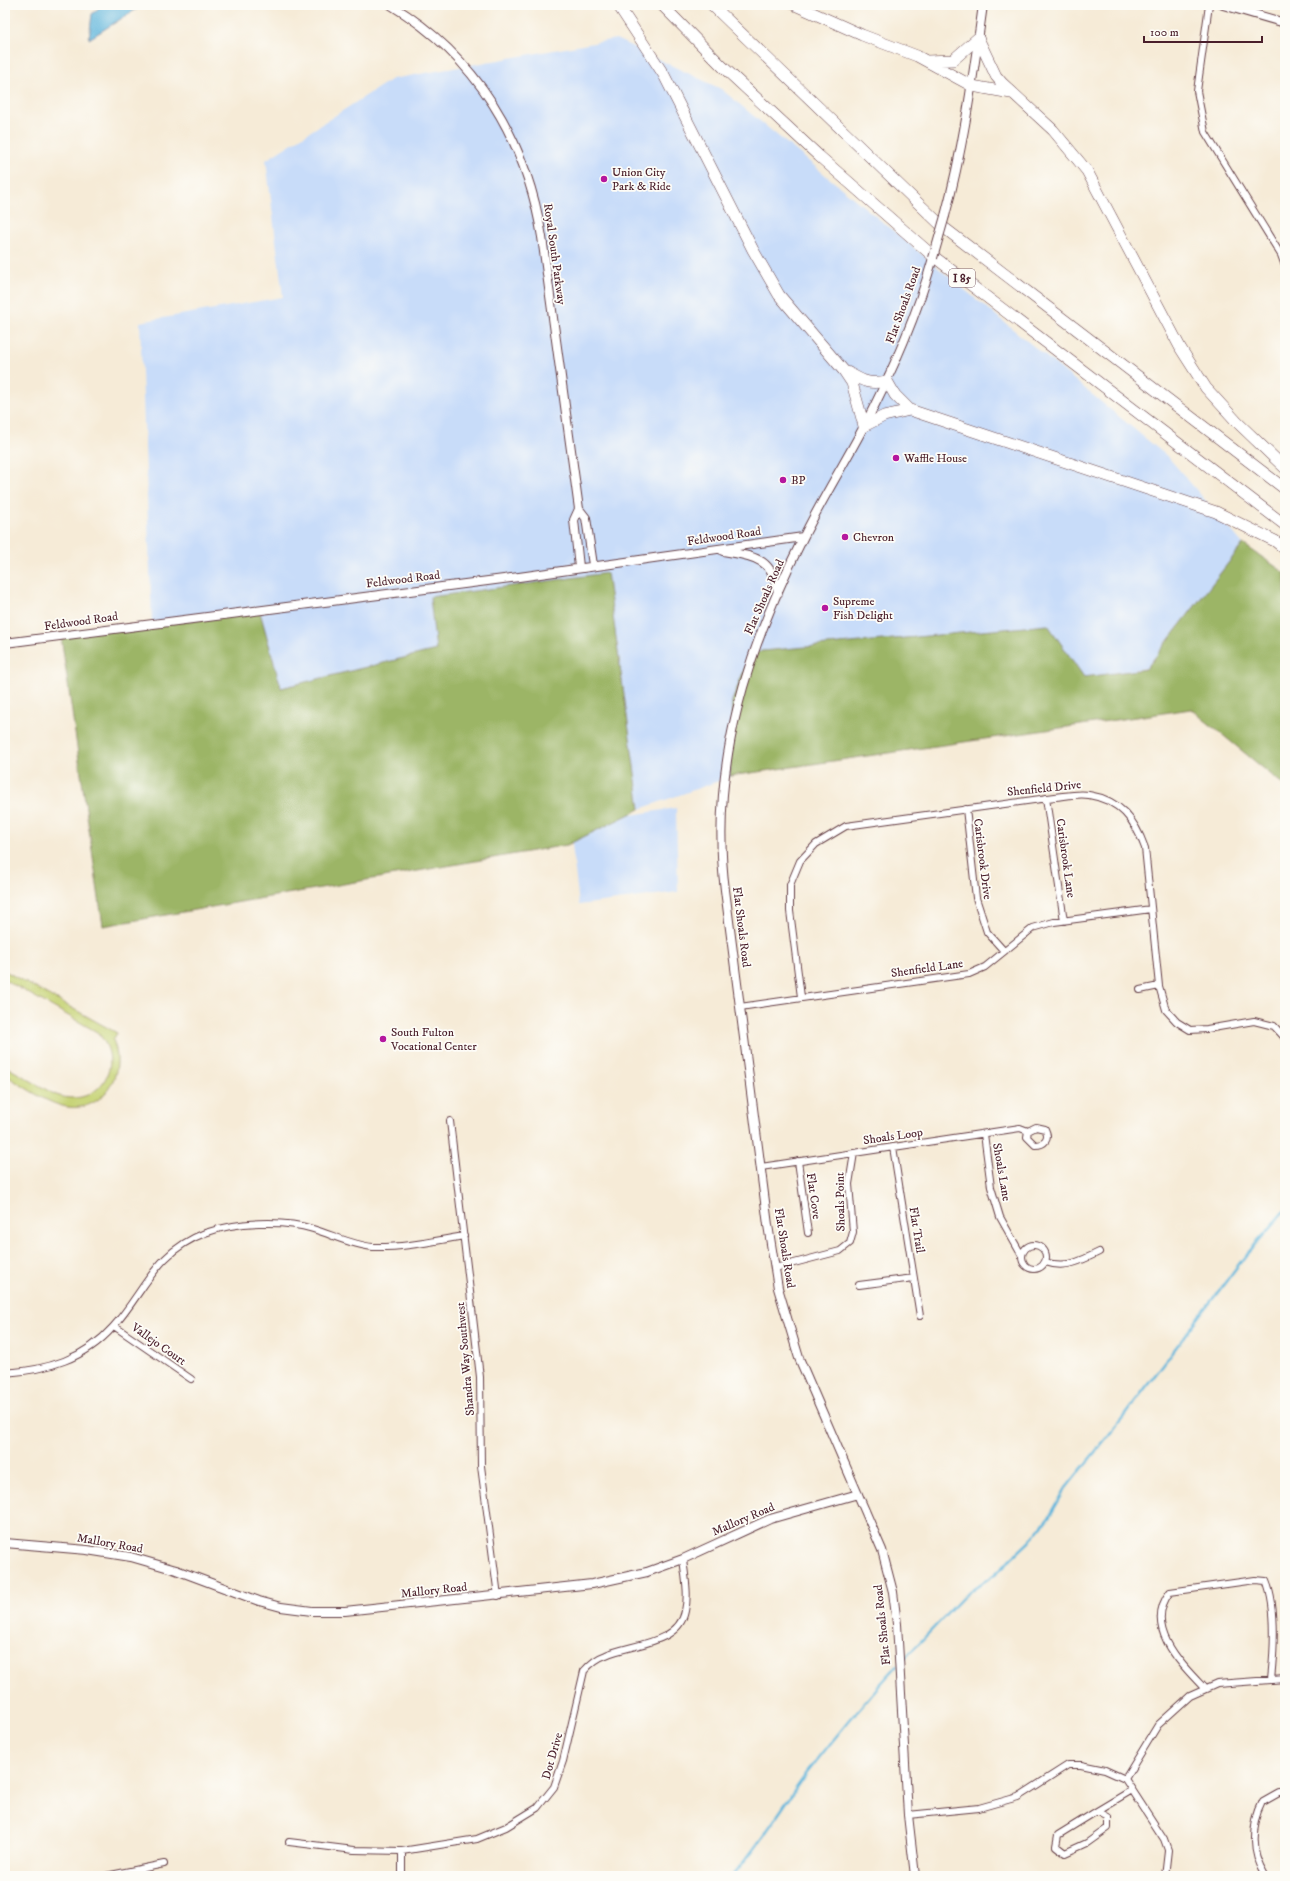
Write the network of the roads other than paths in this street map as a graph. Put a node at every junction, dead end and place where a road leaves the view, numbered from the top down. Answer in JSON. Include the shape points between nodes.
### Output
{"nodes":[{"id":1,"x":391,"y":5,"type":"edge"},
{"id":2,"x":618,"y":5,"type":"edge"},
{"id":3,"x":662,"y":5,"type":"edge"},
{"id":4,"x":712,"y":5,"type":"edge"},
{"id":5,"x":795,"y":5,"type":"edge"},
{"id":6,"x":983,"y":5,"type":"edge"},
{"id":7,"x":1209,"y":5,"type":"edge"},
{"id":8,"x":1223,"y":5,"type":"edge"},
{"id":9,"x":1285,"y":23,"type":"edge"},
{"id":10,"x":978,"y":38,"type":"junction"},
{"id":11,"x":927,"y":61,"type":"junction"},
{"id":12,"x":972,"y":86,"type":"junction"},
{"id":13,"x":1010,"y":93,"type":"junction"},
{"id":14,"x":1285,"y":266,"type":"edge"},
{"id":15,"x":844,"y":371,"type":"junction"},
{"id":16,"x":887,"y":381,"type":"junction"},
{"id":17,"x":910,"y":410,"type":"junction"},
{"id":18,"x":864,"y":426,"type":"junction"},
{"id":19,"x":1285,"y":468,"type":"edge"},
{"id":20,"x":1285,"y":489,"type":"edge"},
{"id":21,"x":579,"y":509,"type":"junction"},
{"id":22,"x":1285,"y":525,"type":"edge"},
{"id":23,"x":803,"y":537,"type":"junction"},
{"id":24,"x":1285,"y":548,"type":"edge"},
{"id":25,"x":715,"y":549,"type":"junction"},
{"id":26,"x":593,"y":566,"type":"junction"},
{"id":27,"x":580,"y":567,"type":"junction"},
{"id":28,"x":778,"y":593,"type":"junction"},
{"id":29,"x":5,"y":643,"type":"edge"},
{"id":30,"x":1046,"y":798,"type":"junction"},
{"id":31,"x":966,"y":809,"type":"junction"},
{"id":32,"x":1151,"y":909,"type":"junction"},
{"id":33,"x":1064,"y":921,"type":"junction"},
{"id":34,"x":1004,"y":951,"type":"junction"},
{"id":35,"x":1159,"y":986,"type":"junction"},
{"id":36,"x":1140,"y":990,"type":"dead end"},
{"id":37,"x":801,"y":997,"type":"junction"},
{"id":38,"x":740,"y":1007,"type":"junction"},
{"id":39,"x":1285,"y":1038,"type":"edge"},
{"id":40,"x":450,"y":1121,"type":"dead end"},
{"id":41,"x":1028,"y":1130,"type":"dead end"},
{"id":42,"x":984,"y":1134,"type":"junction"},
{"id":43,"x":893,"y":1147,"type":"junction"},
{"id":44,"x":854,"y":1153,"type":"junction"},
{"id":45,"x":798,"y":1161,"type":"junction"},
{"id":46,"x":761,"y":1167,"type":"junction"},
{"id":47,"x":808,"y":1233,"type":"dead end"},
{"id":48,"x":464,"y":1236,"type":"junction"},
{"id":49,"x":1099,"y":1252,"type":"dead end"},
{"id":50,"x":1022,"y":1256,"type":"junction"},
{"id":51,"x":1045,"y":1262,"type":"junction"},
{"id":52,"x":775,"y":1268,"type":"junction"},
{"id":53,"x":914,"y":1278,"type":"junction"},
{"id":54,"x":859,"y":1285,"type":"dead end"},
{"id":55,"x":920,"y":1316,"type":"dead end"},
{"id":56,"x":114,"y":1326,"type":"junction"},
{"id":57,"x":5,"y":1373,"type":"edge"},
{"id":58,"x":191,"y":1379,"type":"dead end"},
{"id":59,"x":858,"y":1494,"type":"junction"},
{"id":60,"x":5,"y":1543,"type":"edge"},
{"id":61,"x":683,"y":1559,"type":"junction"},
{"id":62,"x":498,"y":1596,"type":"junction"},
{"id":63,"x":1285,"y":1679,"type":"edge"},
{"id":64,"x":1271,"y":1680,"type":"junction"},
{"id":65,"x":1205,"y":1689,"type":"junction"},
{"id":66,"x":1125,"y":1780,"type":"junction"},
{"id":67,"x":1132,"y":1790,"type":"junction"},
{"id":68,"x":1285,"y":1793,"type":"edge"},
{"id":69,"x":1098,"y":1811,"type":"junction"},
{"id":70,"x":908,"y":1815,"type":"junction"},
{"id":71,"x":289,"y":1842,"type":"dead end"},
{"id":72,"x":402,"y":1851,"type":"junction"},
{"id":73,"x":164,"y":1864,"type":"dead end"},
{"id":74,"x":106,"y":1876,"type":"edge"},
{"id":75,"x":402,"y":1876,"type":"edge"},
{"id":76,"x":915,"y":1876,"type":"edge"},
{"id":77,"x":1165,"y":1876,"type":"edge"},
{"id":78,"x":1265,"y":1876,"type":"edge"}],
"edges":[{"from":1,"to":21,"type":"street","name":"Royal South Parkway","via":[[417,22],[450,50],[479,83],[498,110],[528,174],[538,210]]},
{"from":2,"to":15,"type":"highway","via":[[664,75],[753,250],[779,295]]},
{"from":3,"to":22,"type":"highway","number":"I 85","via":[[819,156],[933,256]]},
{"from":4,"to":20,"type":"highway","number":"I 85","via":[[943,227]]},
{"from":5,"to":11,"type":"highway"},
{"from":6,"to":10,"type":"street","name":"Flat Shoals Road"},
{"from":7,"to":14,"type":"street","via":[[1197,92],[1205,132],[1281,255]]},
{"from":8,"to":9,"type":"street"},
{"from":10,"to":11,"type":"highway","via":[[952,60]]},
{"from":10,"to":12,"type":"street","name":"Flat Shoals Road"},
{"from":10,"to":13,"type":"highway","via":[[996,76]]},
{"from":11,"to":12,"type":"highway"},
{"from":12,"to":13,"type":"highway"},
{"from":12,"to":16,"type":"street","name":"Flat Shoals Road","bridge":true,"via":[[954,180],[925,286]]},
{"from":13,"to":19,"type":"highway","via":[[1026,104],[1053,130],[1087,171],[1181,349],[1206,388]]},
{"from":15,"to":16,"type":"highway","via":[[865,383]]},
{"from":15,"to":18,"type":"highway","via":[[852,384]]},
{"from":16,"to":17,"type":"highway","via":[[895,395]]},
{"from":16,"to":18,"type":"street","name":"Flat Shoals Road"},
{"from":17,"to":18,"type":"highway","via":[[884,416]]},
{"from":17,"to":24,"type":"highway","via":[[1216,512]]},
{"from":18,"to":23,"type":"street","name":"Flat Shoals Road"},
{"from":21,"to":26,"type":"street","name":"Royal South Parkway","via":[[586,518]]},
{"from":21,"to":27,"type":"street","name":"Royal South Parkway","via":[[574,520]]},
{"from":23,"to":25,"type":"street","name":"Feldwood Road"},
{"from":23,"to":28,"type":"street","name":"Flat Shoals Road"},
{"from":25,"to":26,"type":"street","name":"Feldwood Road"},
{"from":25,"to":28,"type":"street","via":[[752,556],[768,566],[775,578]]},
{"from":26,"to":27,"type":"street","name":"Feldwood Road"},
{"from":27,"to":29,"type":"street","name":"Feldwood Road"},
{"from":28,"to":38,"type":"street","name":"Flat Shoals Road","via":[[762,627],[742,686],[726,766],[722,814],[724,882]]},
{"from":30,"to":31,"type":"street","name":"Shenfield Drive"},
{"from":30,"to":32,"type":"street","name":"Shenfield Drive","via":[[1089,794],[1112,802],[1131,818],[1139,830],[1145,848]]},
{"from":30,"to":33,"type":"street","name":"Carisbrook Lane"},
{"from":31,"to":34,"type":"street","name":"Carisbrook Drive","via":[[976,898],[986,932]]},
{"from":31,"to":37,"type":"street","name":"Shenfield Drive","via":[[846,826],[816,844],[800,861],[790,885],[790,912]]},
{"from":32,"to":33,"type":"street","name":"Shenfield Lane"},
{"from":32,"to":35,"type":"street","name":"Shenfield Drive"},
{"from":33,"to":34,"type":"street","name":"Shenfield Lane","via":[[1033,928]]},
{"from":34,"to":37,"type":"street","name":"Shenfield Lane","via":[[985,967],[970,974]]},
{"from":35,"to":36,"type":"street"},
{"from":35,"to":39,"type":"street","name":"Shenfield Drive","via":[[1166,1010],[1177,1022],[1190,1030],[1254,1022],[1274,1026]]},
{"from":37,"to":38,"type":"street","name":"Shenfield Lane"},
{"from":38,"to":46,"type":"street","name":"Flat Shoals Road"},
{"from":40,"to":48,"type":"street","name":"Shandra Way Southwest"},
{"from":41,"to":42,"type":"street","name":"Shoals Loop","via":[[1020,1128]]},
{"from":42,"to":43,"type":"street","name":"Shoals Loop"},
{"from":42,"to":50,"type":"street","name":"Shoals Lane","via":[[991,1187],[1000,1217]]},
{"from":43,"to":44,"type":"street","name":"Shoals Loop"},
{"from":43,"to":53,"type":"street","name":"Flat Trail"},
{"from":44,"to":45,"type":"street","name":"Shoals Loop"},
{"from":44,"to":52,"type":"street","name":"Shoals Point","via":[[849,1184],[853,1232],[850,1243],[840,1251]]},
{"from":45,"to":46,"type":"street","name":"Shoals Loop"},
{"from":45,"to":47,"type":"street","name":"Flat Cove"},
{"from":46,"to":52,"type":"street","name":"Flat Shoals Road"},
{"from":48,"to":56,"type":"street","via":[[374,1247],[354,1244],[312,1228],[293,1224],[243,1225],[219,1229],[190,1240],[165,1258],[150,1274]]},
{"from":48,"to":62,"type":"street","name":"Shandra Way Southwest","via":[[480,1377],[481,1466]]},
{"from":49,"to":51,"type":"street","name":"Shoals Lane","via":[[1081,1261],[1062,1266]]},
{"from":50,"to":51,"type":"street","name":"Shoals Lane","via":[[1024,1264],[1031,1269],[1039,1268]]},
{"from":50,"to":51,"type":"street","via":[[1028,1246],[1036,1245],[1045,1251]]},
{"from":52,"to":59,"type":"street","name":"Flat Shoals Road","via":[[787,1322],[799,1358]]},
{"from":53,"to":54,"type":"street"},
{"from":53,"to":55,"type":"street","name":"Flat Trail"},
{"from":56,"to":57,"type":"street","via":[[91,1347],[69,1360],[49,1367]]},
{"from":56,"to":58,"type":"street","name":"Vallejo Court"},
{"from":59,"to":61,"type":"street","name":"Mallory Road","via":[[770,1519]]},
{"from":59,"to":70,"type":"street","name":"Flat Shoals Road","via":[[882,1550],[893,1592]]},
{"from":60,"to":62,"type":"street","name":"Mallory Road","via":[[87,1550],[131,1557],[176,1570],[259,1601],[303,1610],[345,1611]]},
{"from":61,"to":62,"type":"street","name":"Mallory Road","via":[[647,1572],[592,1584]]},
{"from":61,"to":72,"type":"street","name":"Dot Drive","via":[[685,1612],[680,1623],[663,1638],[604,1655],[584,1671],[563,1761],[554,1787],[537,1808],[506,1828],[477,1839]]},
{"from":63,"to":64,"type":"street"},
{"from":64,"to":65,"type":"street","via":[[1217,1684]]},
{"from":64,"to":65,"type":"street","via":[[1274,1654],[1271,1593],[1266,1581],[1255,1580],[1170,1592],[1163,1601],[1161,1626],[1176,1659]]},
{"from":65,"to":66,"type":"street","via":[[1190,1696],[1158,1725]]},
{"from":66,"to":67,"type":"street"},
{"from":66,"to":70,"type":"street","via":[[1105,1770],[1068,1765],[1018,1797],[979,1808]]},
{"from":67,"to":69,"type":"street"},
{"from":67,"to":77,"type":"street","via":[[1164,1839],[1168,1850]]},
{"from":68,"to":78,"type":"street","via":[[1279,1793],[1263,1802],[1254,1824],[1256,1858]]},
{"from":69,"to":69,"type":"street","via":[[1058,1835],[1056,1846],[1065,1853],[1087,1843],[1108,1828],[1108,1817]]},
{"from":70,"to":76,"type":"street","name":"Flat Shoals Road"},
{"from":71,"to":72,"type":"street","name":"Dot Drive","via":[[354,1850]]},
{"from":72,"to":75,"type":"street"},
{"from":73,"to":74,"type":"street"}]}
